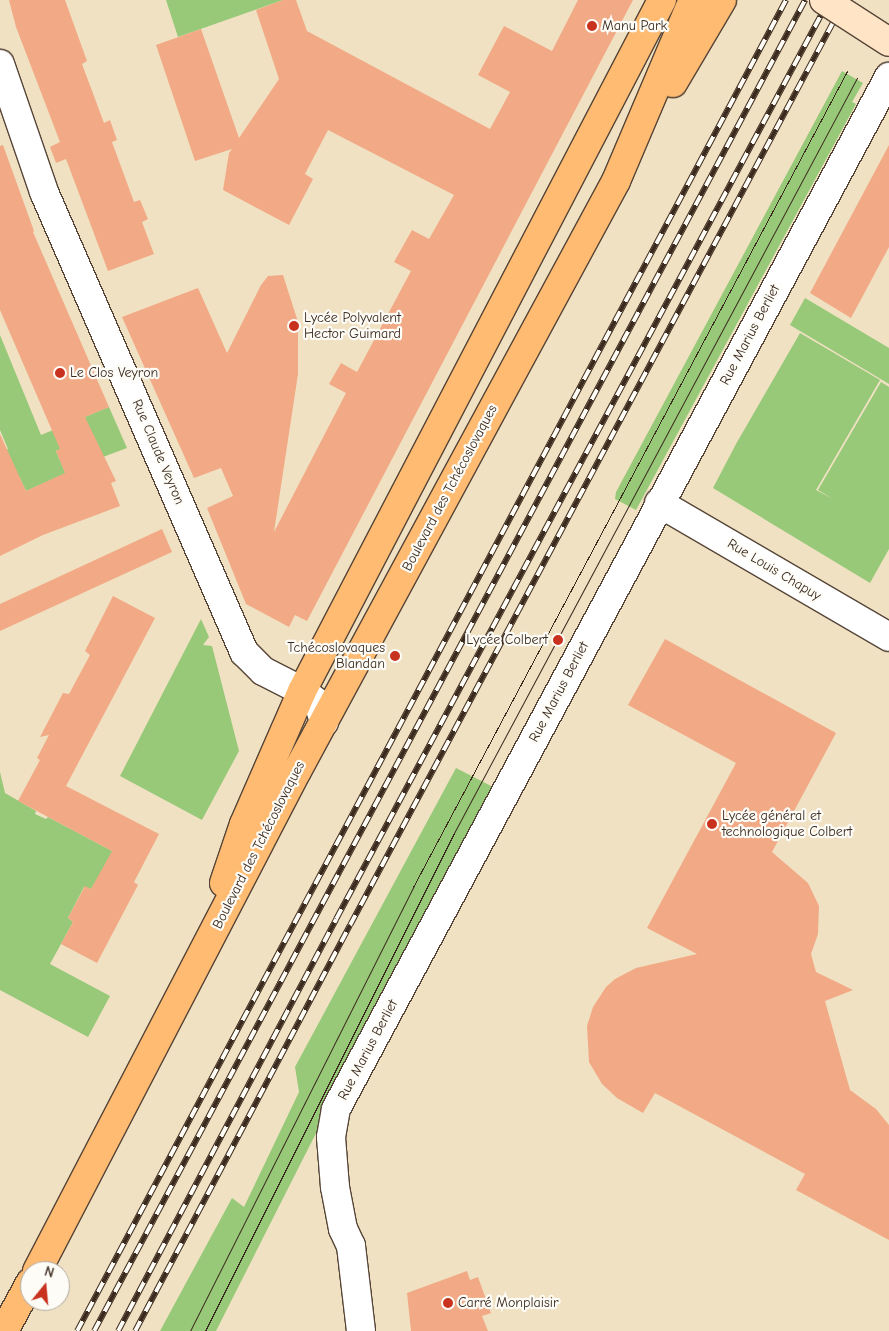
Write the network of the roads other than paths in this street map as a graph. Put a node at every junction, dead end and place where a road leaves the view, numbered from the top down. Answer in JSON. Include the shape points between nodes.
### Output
{"nodes":[{"id":1,"x":662,"y":0,"type":"edge"},
{"id":2,"x":693,"y":0,"type":"edge"},
{"id":3,"x":722,"y":0,"type":"edge"},
{"id":4,"x":824,"y":0,"type":"edge"},
{"id":5,"x":889,"y":42,"type":"edge"},
{"id":6,"x":0,"y":64,"type":"edge"},
{"id":7,"x":889,"y":77,"type":"edge"},
{"id":8,"x":616,"y":181,"type":"junction"},
{"id":9,"x":659,"y":502,"type":"junction"},
{"id":10,"x":889,"y":638,"type":"edge"},
{"id":11,"x":302,"y":691,"type":"junction"},
{"id":12,"x":324,"y":722,"type":"junction"},
{"id":13,"x":195,"y":970,"type":"junction"},
{"id":14,"x":42,"y":1261,"type":"edge"},
{"id":15,"x":20,"y":1301,"type":"edge"},
{"id":16,"x":4,"y":1331,"type":"edge"},
{"id":17,"x":361,"y":1331,"type":"edge"}],
"edges":[{"from":1,"to":11,"type":"main road","name":"Boulevard des Tchécoslovaques"},
{"from":2,"to":8,"type":"main road","name":"Boulevard des Tchécoslovaques"},
{"from":3,"to":8,"type":"main road"},
{"from":4,"to":5,"type":"main road","bridge":true},
{"from":6,"to":11,"type":"street","name":"Rue Claude Veyron","via":[[44,192],[244,652],[263,671]]},
{"from":7,"to":9,"type":"street","name":"Rue Marius Berliet"},
{"from":8,"to":12,"type":"main road","name":"Boulevard des Tchécoslovaques"},
{"from":9,"to":10,"type":"street","name":"Rue Louis Chapuy"},
{"from":9,"to":17,"type":"street","name":"Rue Marius Berliet","via":[[336,1109],[331,1137],[336,1187],[343,1229],[351,1246]]},
{"from":11,"to":12,"type":"street","name":"Rue Claude Veyron","via":[[318,703]]},
{"from":11,"to":13,"type":"main road","name":"Boulevard des Tchécoslovaques","via":[[244,824]]},
{"from":12,"to":13,"type":"main road","name":"Boulevard des Tchécoslovaques"},
{"from":13,"to":14,"type":"main road","name":"Boulevard des Tchécoslovaques"},
{"from":15,"to":16,"type":"main road"}]}
